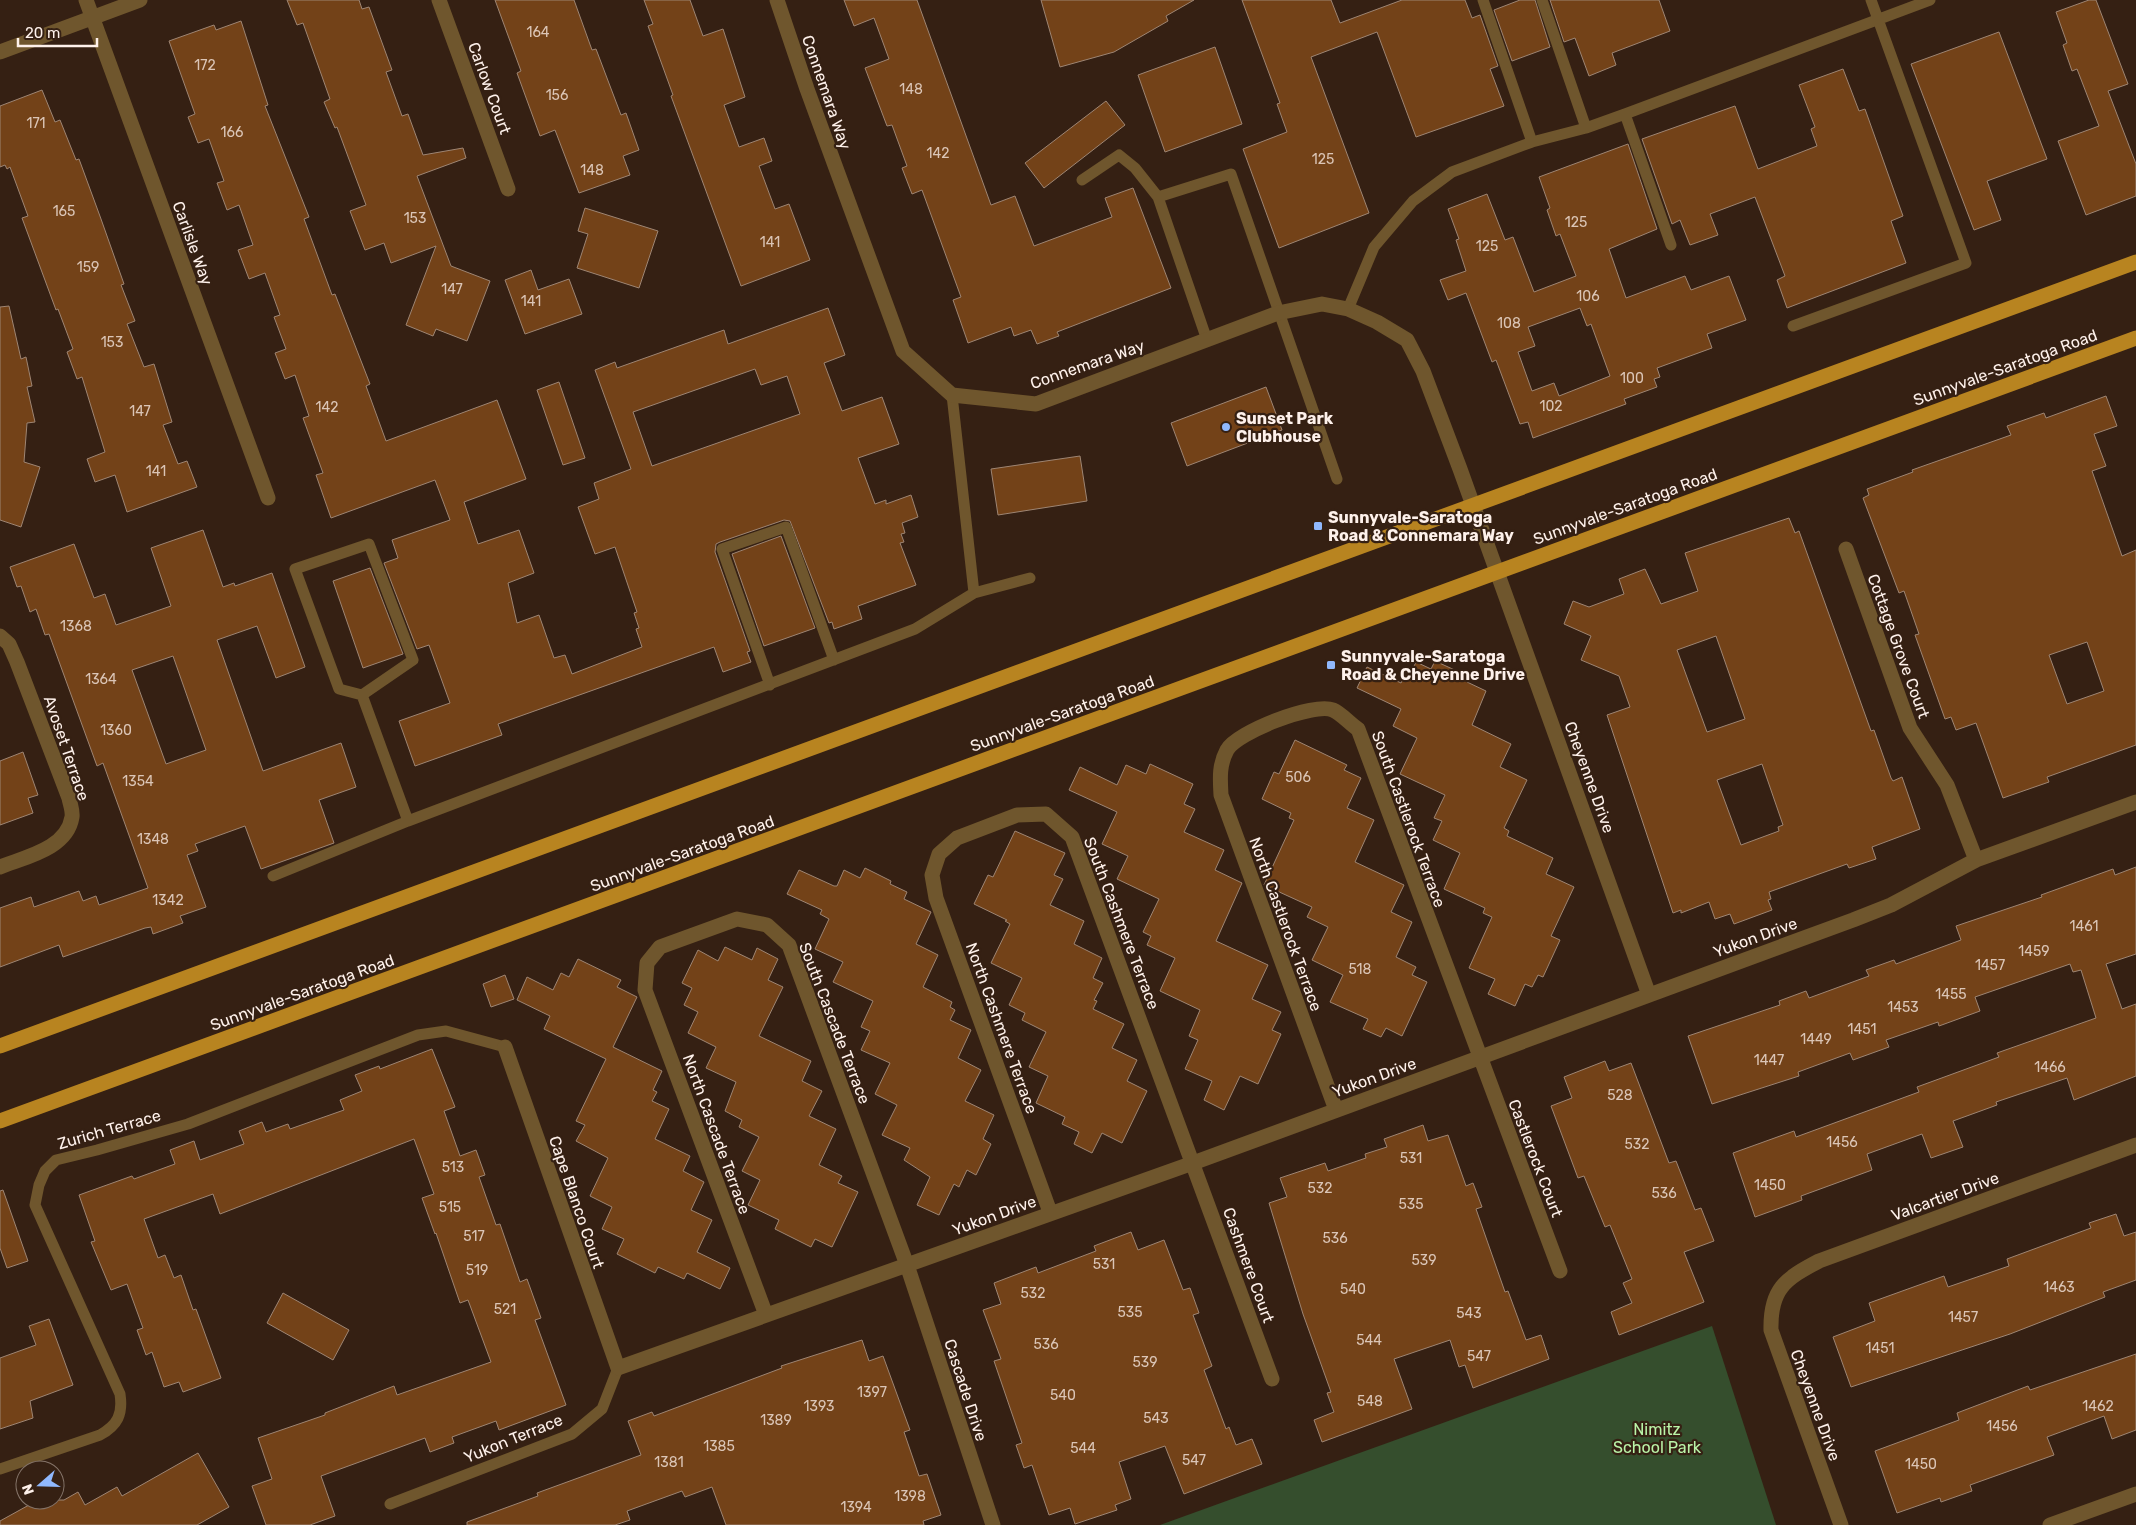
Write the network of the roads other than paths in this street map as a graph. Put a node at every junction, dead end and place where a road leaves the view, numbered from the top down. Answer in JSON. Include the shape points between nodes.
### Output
{"nodes":[{"id":1,"x":86,"y":0,"type":"edge"},
{"id":2,"x":140,"y":0,"type":"edge"},
{"id":3,"x":439,"y":0,"type":"edge"},
{"id":4,"x":777,"y":0,"type":"edge"},
{"id":5,"x":1483,"y":0,"type":"edge"},
{"id":6,"x":1542,"y":0,"type":"edge"},
{"id":7,"x":1871,"y":0,"type":"edge"},
{"id":8,"x":1930,"y":0,"type":"edge"},
{"id":9,"x":92,"y":17,"type":"junction"},
{"id":10,"x":1878,"y":19,"type":"junction"},
{"id":11,"x":0,"y":52,"type":"edge"},
{"id":12,"x":1625,"y":114,"type":"junction"},
{"id":13,"x":1586,"y":128,"type":"junction"},
{"id":14,"x":1532,"y":142,"type":"junction"},
{"id":15,"x":1082,"y":180,"type":"dead end"},
{"id":16,"x":508,"y":189,"type":"dead end"},
{"id":17,"x":1158,"y":196,"type":"junction"},
{"id":18,"x":1671,"y":245,"type":"dead end"},
{"id":19,"x":2136,"y":262,"type":"edge"},
{"id":20,"x":1348,"y":309,"type":"junction"},
{"id":21,"x":1278,"y":313,"type":"junction"},
{"id":22,"x":1794,"y":326,"type":"dead end"},
{"id":23,"x":2136,"y":338,"type":"edge"},
{"id":24,"x":1207,"y":340,"type":"junction"},
{"id":25,"x":952,"y":395,"type":"junction"},
{"id":26,"x":1337,"y":478,"type":"dead end"},
{"id":27,"x":268,"y":498,"type":"dead end"},
{"id":28,"x":1474,"y":506,"type":"junction"},
{"id":29,"x":1846,"y":549,"type":"dead end"},
{"id":30,"x":1498,"y":571,"type":"junction"},
{"id":31,"x":1030,"y":578,"type":"dead end"},
{"id":32,"x":974,"y":593,"type":"junction"},
{"id":33,"x":0,"y":636,"type":"edge"},
{"id":34,"x":834,"y":660,"type":"junction"},
{"id":35,"x":770,"y":685,"type":"junction"},
{"id":36,"x":362,"y":695,"type":"junction"},
{"id":37,"x":1228,"y":748,"type":"joint"},
{"id":38,"x":2136,"y":802,"type":"edge"},
{"id":39,"x":408,"y":821,"type":"junction"},
{"id":40,"x":939,"y":854,"type":"joint"},
{"id":41,"x":1976,"y":860,"type":"junction"},
{"id":42,"x":0,"y":866,"type":"edge"},
{"id":43,"x":273,"y":876,"type":"dead end"},
{"id":44,"x":647,"y":963,"type":"joint"},
{"id":45,"x":1649,"y":995,"type":"junction"},
{"id":46,"x":0,"y":1046,"type":"edge"},
{"id":47,"x":505,"y":1047,"type":"joint"},
{"id":48,"x":1479,"y":1057,"type":"junction"},
{"id":49,"x":1336,"y":1110,"type":"junction"},
{"id":50,"x":0,"y":1121,"type":"edge"},
{"id":51,"x":2136,"y":1145,"type":"edge"},
{"id":52,"x":1193,"y":1162,"type":"junction"},
{"id":53,"x":1050,"y":1212,"type":"junction"},
{"id":54,"x":907,"y":1265,"type":"junction"},
{"id":55,"x":1560,"y":1271,"type":"dead end"},
{"id":56,"x":1776,"y":1296,"type":"joint"},
{"id":57,"x":766,"y":1315,"type":"junction"},
{"id":58,"x":618,"y":1368,"type":"junction"},
{"id":59,"x":1272,"y":1379,"type":"dead end"},
{"id":60,"x":0,"y":1469,"type":"edge"},
{"id":61,"x":2136,"y":1494,"type":"edge"},
{"id":62,"x":390,"y":1504,"type":"dead end"},
{"id":63,"x":993,"y":1525,"type":"edge"},
{"id":64,"x":1842,"y":1525,"type":"edge"},
{"id":65,"x":2050,"y":1525,"type":"edge"}],
"edges":[{"from":1,"to":9,"type":"street","name":"Carlisle Way"},
{"from":2,"to":9,"type":"street"},
{"from":3,"to":16,"type":"street","name":"Carlow Court"},
{"from":4,"to":25,"type":"street","name":"Connemara Way","via":[[903,351]]},
{"from":5,"to":14,"type":"lane"},
{"from":6,"to":13,"type":"lane"},
{"from":7,"to":10,"type":"lane"},
{"from":8,"to":10,"type":"lane"},
{"from":9,"to":11,"type":"street"},
{"from":9,"to":27,"type":"street","name":"Carlisle Way"},
{"from":10,"to":12,"type":"lane"},
{"from":10,"to":22,"type":"lane","via":[[1966,263]]},
{"from":12,"to":13,"type":"lane"},
{"from":12,"to":18,"type":"lane"},
{"from":13,"to":14,"type":"lane"},
{"from":14,"to":20,"type":"lane","via":[[1452,172],[1413,201],[1374,247]]},
{"from":15,"to":17,"type":"lane","via":[[1120,155]]},
{"from":17,"to":21,"type":"lane","via":[[1231,174]]},
{"from":17,"to":24,"type":"lane"},
{"from":19,"to":28,"type":"main road"},
{"from":20,"to":21,"type":"street","name":"Connemara Way","via":[[1322,304]]},
{"from":20,"to":28,"type":"street","name":"Connemara Way","via":[[1407,340],[1424,371]]},
{"from":21,"to":24,"type":"street","name":"Connemara Way"},
{"from":21,"to":26,"type":"lane"},
{"from":23,"to":30,"type":"main road","name":"Sunnyvale-Saratoga Road"},
{"from":24,"to":25,"type":"street","name":"Connemara Way","via":[[1036,404]]},
{"from":25,"to":32,"type":"lane"},
{"from":28,"to":30,"type":"street","name":"Connemara Way"},
{"from":28,"to":46,"type":"main road"},
{"from":29,"to":41,"type":"street","name":"Cottage Grove Court","via":[[1910,728],[1948,785]]},
{"from":30,"to":45,"type":"street","name":"Cheyenne Drive"},
{"from":30,"to":50,"type":"main road","name":"Sunnyvale-Saratoga Road"},
{"from":31,"to":32,"type":"lane"},
{"from":32,"to":34,"type":"lane","via":[[915,629]]},
{"from":33,"to":42,"type":"street","name":"Avoset Terrace","via":[[9,644],[17,662],[69,798],[72,817],[58,842]]},
{"from":34,"to":35,"type":"lane"},
{"from":34,"to":35,"type":"lane","via":[[786,526],[722,550]]},
{"from":35,"to":39,"type":"lane"},
{"from":36,"to":36,"type":"lane","via":[[414,660],[369,544],[295,570],[338,690]]},
{"from":36,"to":39,"type":"lane"},
{"from":37,"to":48,"type":"street","name":"South Castlerock Terrace","via":[[1244,734],[1307,710],[1332,710],[1358,729]]},
{"from":37,"to":49,"type":"street","name":"North Castlerock Terrace","via":[[1220,767],[1221,795]]},
{"from":38,"to":41,"type":"street","name":"Yukon Drive"},
{"from":39,"to":43,"type":"lane"},
{"from":40,"to":52,"type":"street","name":"South Cashmere Terrace","via":[[957,838],[1017,815],[1046,814],[1072,837]]},
{"from":40,"to":53,"type":"street","name":"North Cashmere Terrace","via":[[932,874],[936,898]]},
{"from":41,"to":45,"type":"street","name":"Yukon Drive","via":[[1891,905]]},
{"from":44,"to":54,"type":"street","name":"South Cascade Terrace","via":[[660,947],[737,919],[767,925],[789,946]]},
{"from":44,"to":57,"type":"street","name":"North Cascade Terrace","via":[[645,990]]},
{"from":45,"to":48,"type":"street","name":"Yukon Drive"},
{"from":47,"to":58,"type":"street","name":"Cape Blanco Court"},
{"from":47,"to":60,"type":"lane","name":"Zurich Terrace","via":[[446,1031],[418,1036],[188,1124],[56,1160],[42,1178],[35,1205],[120,1394],[122,1408],[111,1429],[100,1435]]},
{"from":48,"to":49,"type":"street","name":"Yukon Drive"},
{"from":48,"to":55,"type":"street","name":"Castlerock Court"},
{"from":49,"to":52,"type":"street","name":"Yukon Drive"},
{"from":51,"to":56,"type":"street","name":"Valcartier Drive","via":[[1819,1261],[1784,1283]]},
{"from":52,"to":53,"type":"street","name":"Yukon Drive"},
{"from":52,"to":59,"type":"street","name":"Cashmere Court"},
{"from":53,"to":54,"type":"street","name":"Yukon Drive"},
{"from":54,"to":57,"type":"street","name":"Yukon Drive"},
{"from":54,"to":63,"type":"street","name":"Cascade Drive"},
{"from":56,"to":64,"type":"street","name":"Cheyenne Drive","via":[[1770,1310],[1771,1330]]},
{"from":57,"to":58,"type":"street","name":"Yukon Drive"},
{"from":58,"to":62,"type":"lane","name":"Yukon Terrace","via":[[602,1409],[572,1434]]},
{"from":61,"to":65,"type":"street"}]}
